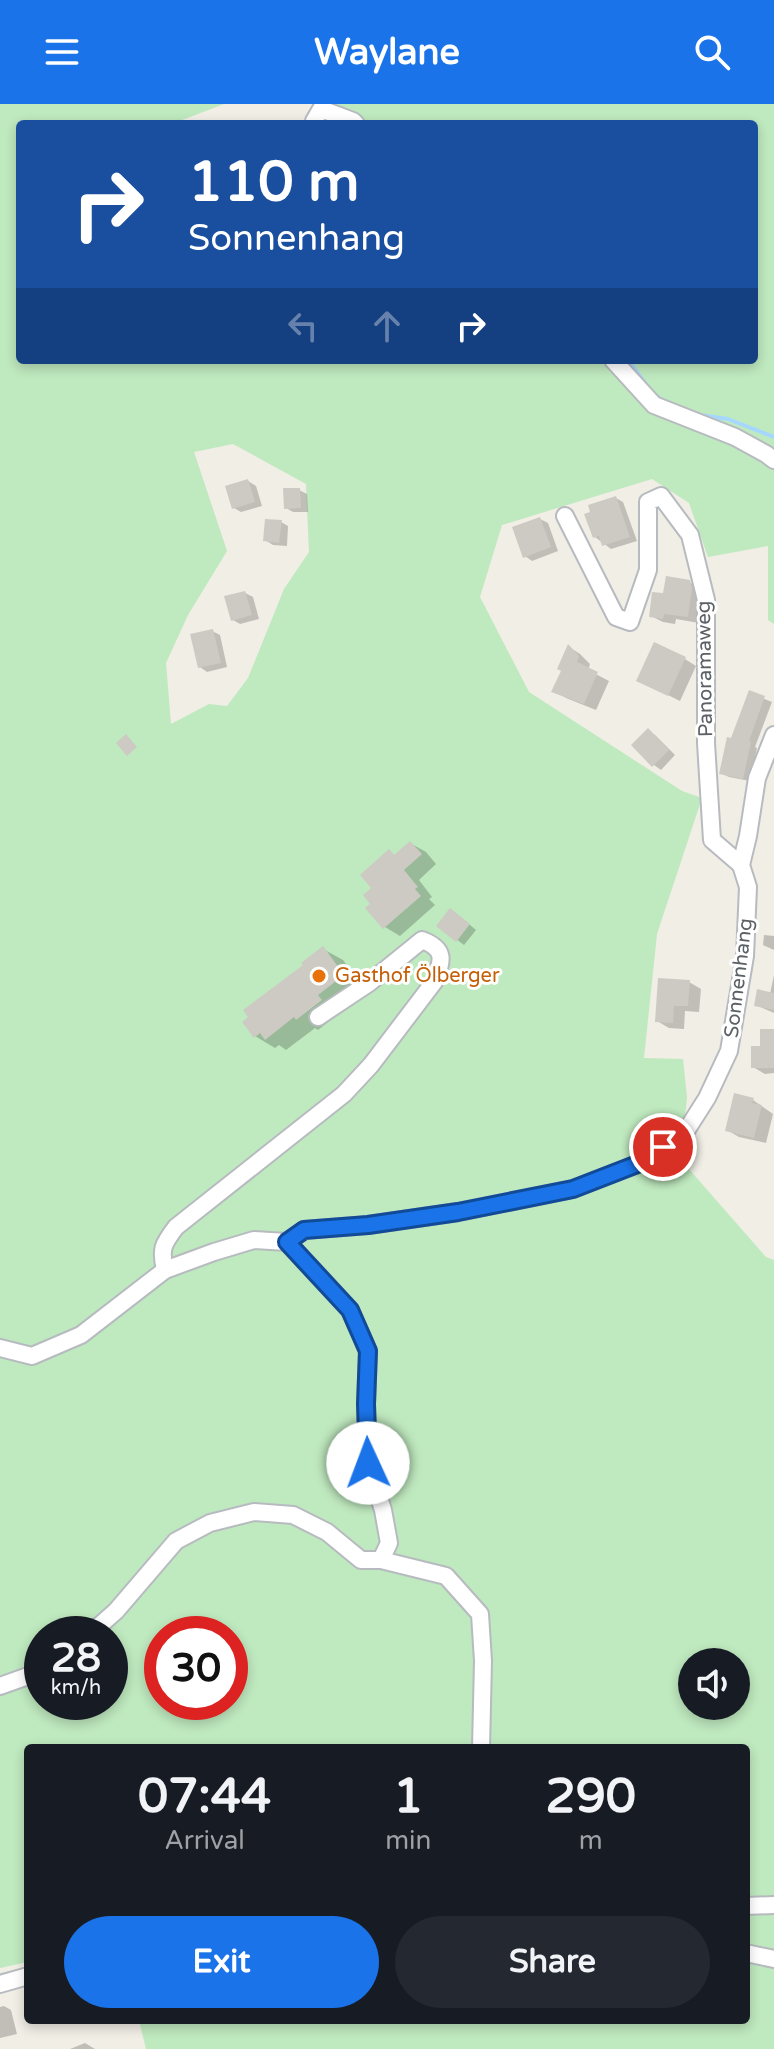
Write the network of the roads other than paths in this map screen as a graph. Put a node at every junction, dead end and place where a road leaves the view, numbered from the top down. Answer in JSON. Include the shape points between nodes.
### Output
{"nodes":[{"id":1,"x":315,"y":120,"type":"edge"},
{"id":2,"x":350,"y":120,"type":"edge"},
{"id":3,"x":617,"y":364,"type":"edge"},
{"id":4,"x":774,"y":460,"type":"edge"},
{"id":5,"x":565,"y":516,"type":"dead end"},
{"id":6,"x":774,"y":735,"type":"edge"},
{"id":7,"x":741,"y":865,"type":"junction"},
{"id":8,"x":318,"y":1017,"type":"dead end"},
{"id":9,"x":287,"y":1242,"type":"junction"},
{"id":10,"x":165,"y":1270,"type":"junction"},
{"id":11,"x":0,"y":1348,"type":"edge"},
{"id":12,"x":381,"y":1560,"type":"junction"},
{"id":13,"x":110,"y":1616,"type":"edge"},
{"id":14,"x":24,"y":1677,"type":"edge"},
{"id":15,"x":0,"y":1686,"type":"edge"},
{"id":16,"x":481,"y":1744,"type":"edge"},
{"id":17,"x":774,"y":1905,"type":"edge"},
{"id":18,"x":750,"y":1906,"type":"edge"},
{"id":19,"x":750,"y":1954,"type":"edge"},
{"id":20,"x":774,"y":1959,"type":"edge"},
{"id":21,"x":24,"y":1977,"type":"edge"},
{"id":22,"x":0,"y":1984,"type":"edge"}],
"edges":[{"from":1,"to":2,"type":"street","via":[[321,109]]},
{"from":3,"to":4,"type":"street","via":[[654,405],[735,437]]},
{"from":5,"to":7,"type":"street","name":"Panoramaweg","via":[[616,617],[630,622],[648,570],[648,502],[661,496],[690,535],[706,600],[712,840]]},
{"from":6,"to":7,"type":"street","name":"Sonnenhang","via":[[757,778]]},
{"from":7,"to":9,"type":"street","name":"Sonnenhang","via":[[748,887],[745,956],[729,1051],[686,1131],[640,1163],[573,1189],[458,1212],[304,1230]]},
{"from":8,"to":10,"type":"street","via":[[422,940],[441,954],[434,982],[371,1065],[322,1113],[176,1227],[161,1254]]},
{"from":9,"to":10,"type":"street","via":[[254,1240]]},
{"from":9,"to":12,"type":"street","via":[[350,1310],[368,1351],[368,1463],[389,1543]]},
{"from":10,"to":11,"type":"street","via":[[81,1335],[32,1356]]},
{"from":12,"to":13,"type":"street","via":[[361,1560],[327,1532],[293,1515],[254,1512],[210,1523],[176,1541]]},
{"from":12,"to":16,"type":"street","via":[[446,1576],[480,1614]]},
{"from":14,"to":15,"type":"street"},
{"from":17,"to":18,"type":"street"},
{"from":19,"to":20,"type":"street"},
{"from":21,"to":22,"type":"street"}]}
